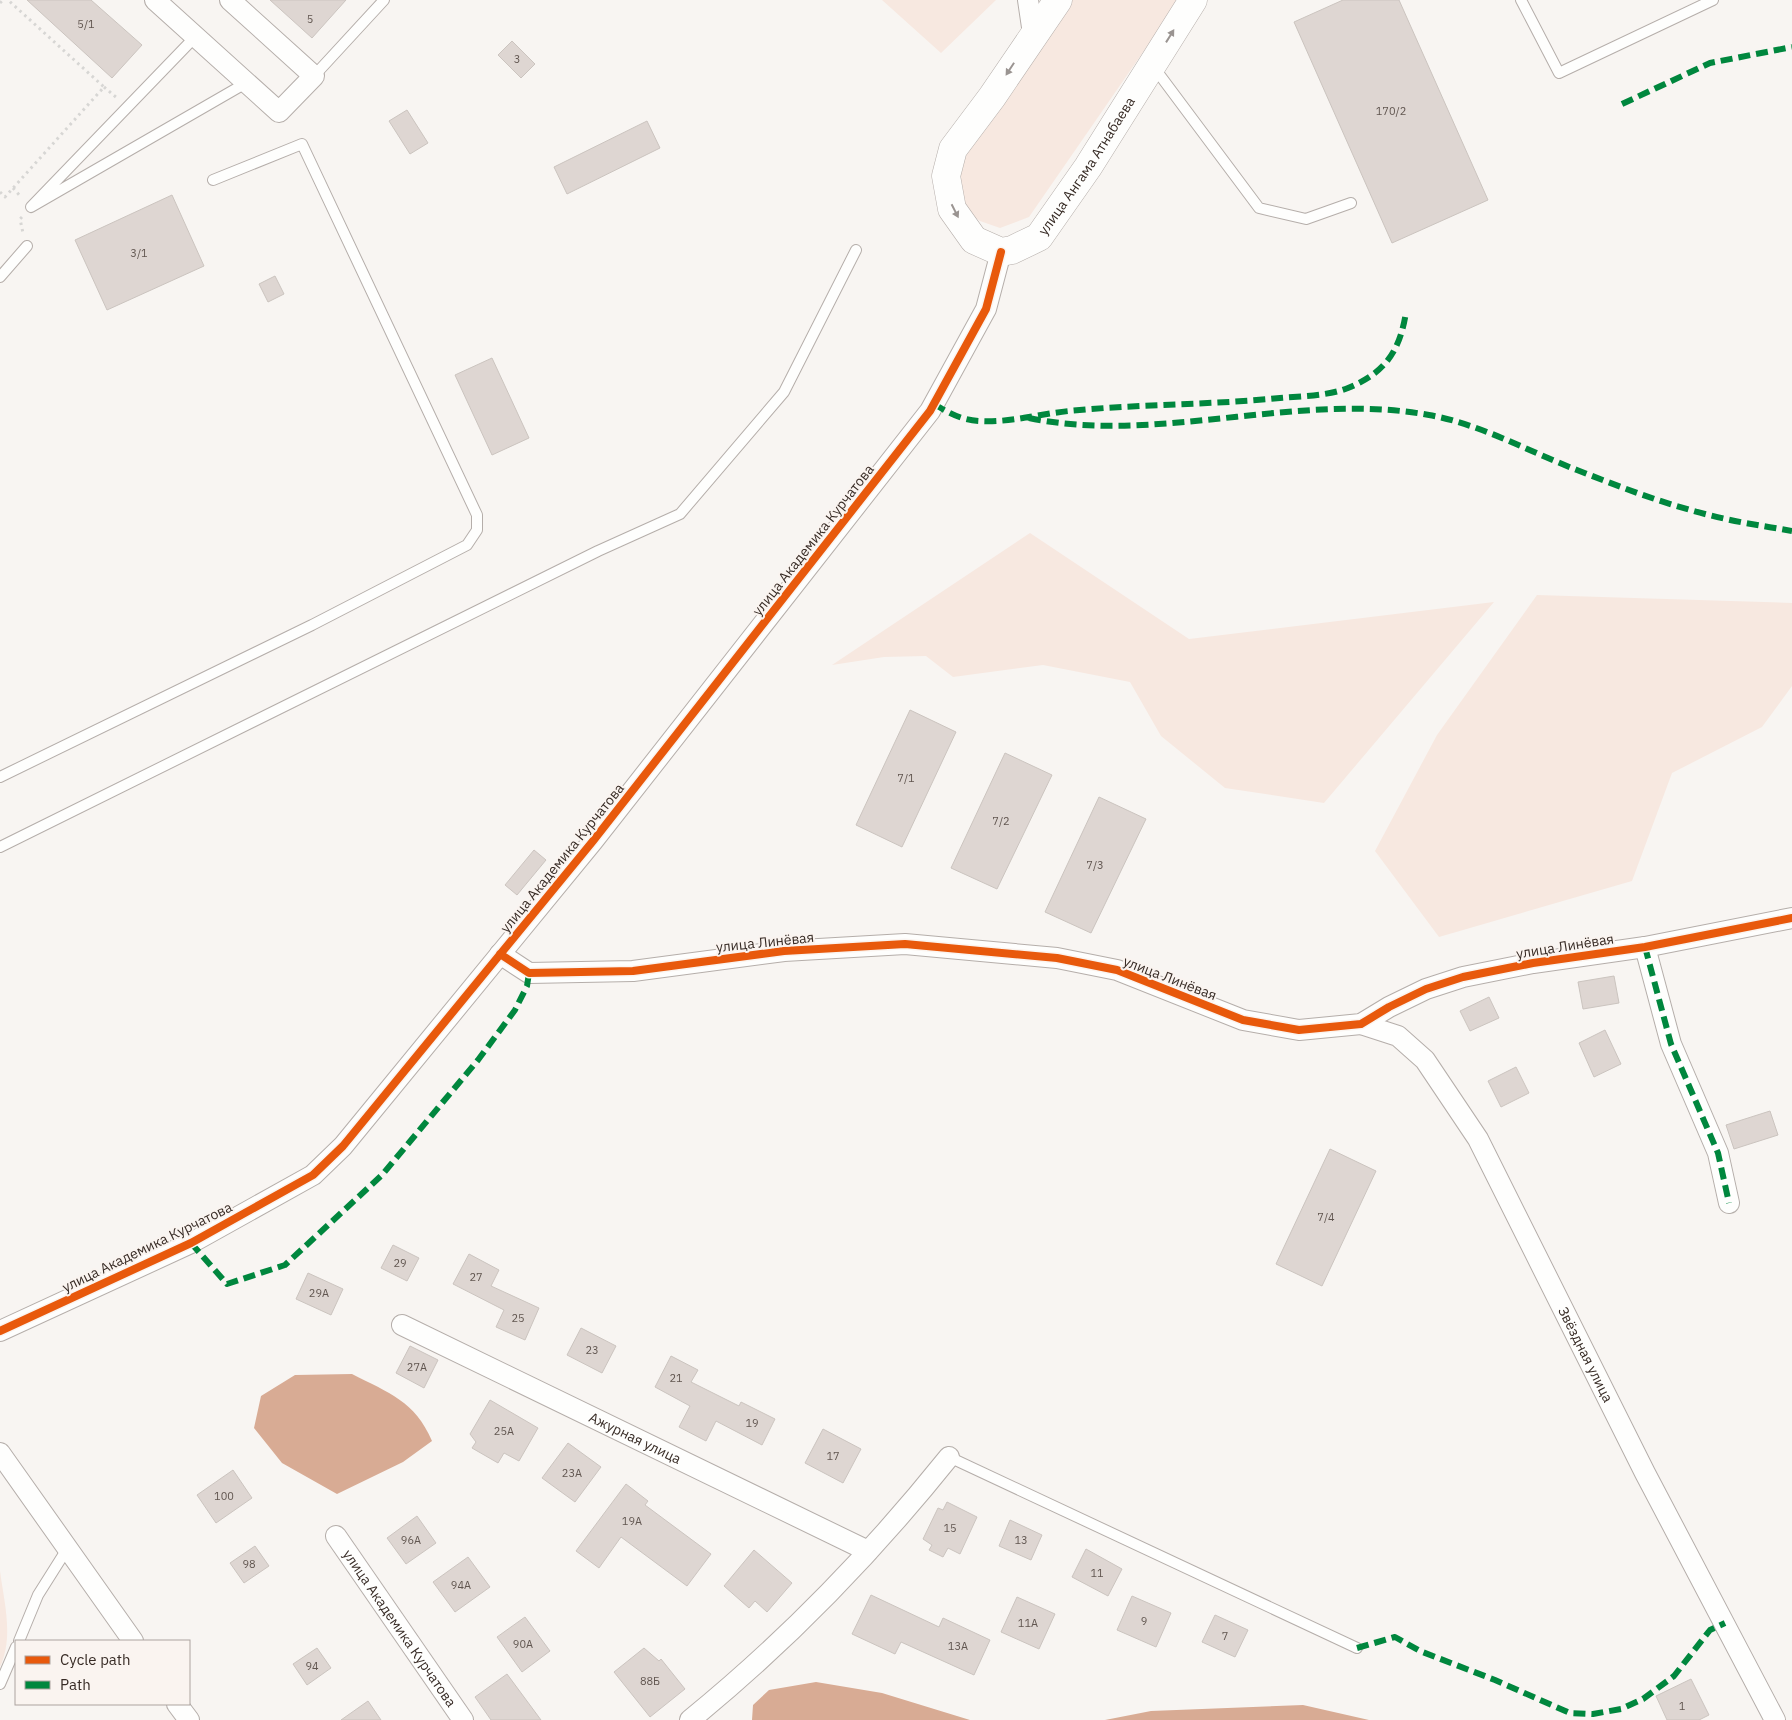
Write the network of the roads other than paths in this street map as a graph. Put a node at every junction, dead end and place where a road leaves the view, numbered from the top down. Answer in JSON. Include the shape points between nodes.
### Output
{"nodes":[{"id":1,"x":155,"y":0,"type":"edge"},
{"id":2,"x":230,"y":0,"type":"edge"},
{"id":3,"x":384,"y":0,"type":"edge"},
{"id":4,"x":1028,"y":0,"type":"edge"},
{"id":5,"x":1058,"y":0,"type":"edge"},
{"id":6,"x":1193,"y":0,"type":"edge"},
{"id":7,"x":1521,"y":0,"type":"edge"},
{"id":8,"x":1713,"y":0,"type":"edge"},
{"id":9,"x":1033,"y":34,"type":"junction"},
{"id":10,"x":196,"y":37,"type":"junction"},
{"id":11,"x":1152,"y":66,"type":"junction"},
{"id":12,"x":314,"y":76,"type":"junction"},
{"id":13,"x":246,"y":83,"type":"junction"},
{"id":14,"x":213,"y":180,"type":"dead end"},
{"id":15,"x":1351,"y":203,"type":"dead end"},
{"id":16,"x":27,"y":246,"type":"road end"},
{"id":17,"x":856,"y":250,"type":"dead end"},
{"id":18,"x":1001,"y":252,"type":"junction"},
{"id":19,"x":0,"y":277,"type":"edge"},
{"id":20,"x":0,"y":776,"type":"edge"},
{"id":21,"x":0,"y":847,"type":"edge"},
{"id":22,"x":1792,"y":918,"type":"edge"},
{"id":23,"x":1645,"y":947,"type":"junction"},
{"id":24,"x":500,"y":954,"type":"junction"},
{"id":25,"x":1361,"y":1024,"type":"junction"},
{"id":26,"x":1729,"y":1203,"type":"dead end"},
{"id":27,"x":402,"y":1325,"type":"dead end"},
{"id":28,"x":0,"y":1331,"type":"edge"},
{"id":29,"x":0,"y":1453,"type":"edge"},
{"id":30,"x":949,"y":1457,"type":"joint"},
{"id":31,"x":336,"y":1536,"type":"dead end"},
{"id":32,"x":67,"y":1549,"type":"junction"},
{"id":33,"x":868,"y":1551,"type":"junction"},
{"id":34,"x":19,"y":1640,"type":"edge"},
{"id":35,"x":132,"y":1640,"type":"edge"},
{"id":36,"x":1357,"y":1648,"type":"dead end"},
{"id":37,"x":15,"y":1649,"type":"edge"},
{"id":38,"x":0,"y":1684,"type":"edge"},
{"id":39,"x":178,"y":1705,"type":"edge"},
{"id":40,"x":189,"y":1720,"type":"edge"},
{"id":41,"x":463,"y":1720,"type":"edge"},
{"id":42,"x":690,"y":1720,"type":"edge"},
{"id":43,"x":1775,"y":1720,"type":"edge"}],
"edges":[{"from":1,"to":10,"type":"street"},
{"from":2,"to":12,"type":"street"},
{"from":3,"to":12,"type":"lane"},
{"from":4,"to":9,"type":"street"},
{"from":5,"to":9,"type":"street"},
{"from":11,"to":6,"type":"street","name":"улица Ангама Атнабаева","one_way":true},
{"from":7,"to":8,"type":"lane","via":[[1559,73]]},
{"from":9,"to":18,"type":"street","one_way":true,"via":[[953,149],[946,176],[952,209],[974,240]]},
{"from":10,"to":13,"type":"street"},
{"from":10,"to":13,"type":"lane","via":[[31,206]]},
{"from":11,"to":15,"type":"lane","via":[[1259,208],[1306,219]]},
{"from":11,"to":18,"type":"street","name":"улица Ангама Атнабаева","via":[[1088,167],[1039,236]]},
{"from":12,"to":13,"type":"street","via":[[279,112]]},
{"from":14,"to":20,"type":"lane","via":[[302,144],[477,515],[477,530],[467,545],[321,621]]},
{"from":16,"to":19,"type":"lane"},
{"from":17,"to":21,"type":"lane","via":[[784,392],[680,514],[598,551]]},
{"from":18,"to":24,"type":"street","name":"улица Академика Курчатова","via":[[986,309],[930,411],[593,841]]},
{"from":22,"to":23,"type":"street","name":"улица Линёвая"},
{"from":23,"to":25,"type":"street","name":"улица Линёвая","via":[[1463,977],[1426,989]]},
{"from":23,"to":26,"type":"street","via":[[1671,1044],[1718,1153]]},
{"from":24,"to":25,"type":"street","name":"улица Линёвая","via":[[529,973],[634,971],[784,951],[905,944],[1057,958],[1117,970],[1243,1020],[1299,1030]]},
{"from":24,"to":28,"type":"street","name":"улица Академика Курчатова","via":[[343,1146],[312,1175],[191,1243]]},
{"from":25,"to":43,"type":"street","name":"Звёздная улица","via":[[1398,1036],[1425,1060],[1478,1139],[1645,1473]]},
{"from":27,"to":33,"type":"street","name":"Ажурная улица"},
{"from":29,"to":32,"type":"street"},
{"from":30,"to":33,"type":"street"},
{"from":30,"to":36,"type":"lane"},
{"from":31,"to":41,"type":"street","name":"улица Академика Курчатова"},
{"from":32,"to":34,"type":"lane","via":[[38,1595]]},
{"from":32,"to":35,"type":"street"},
{"from":33,"to":42,"type":"street","via":[[811,1613],[744,1676]]},
{"from":37,"to":38,"type":"lane"},
{"from":39,"to":40,"type":"street"}]}
